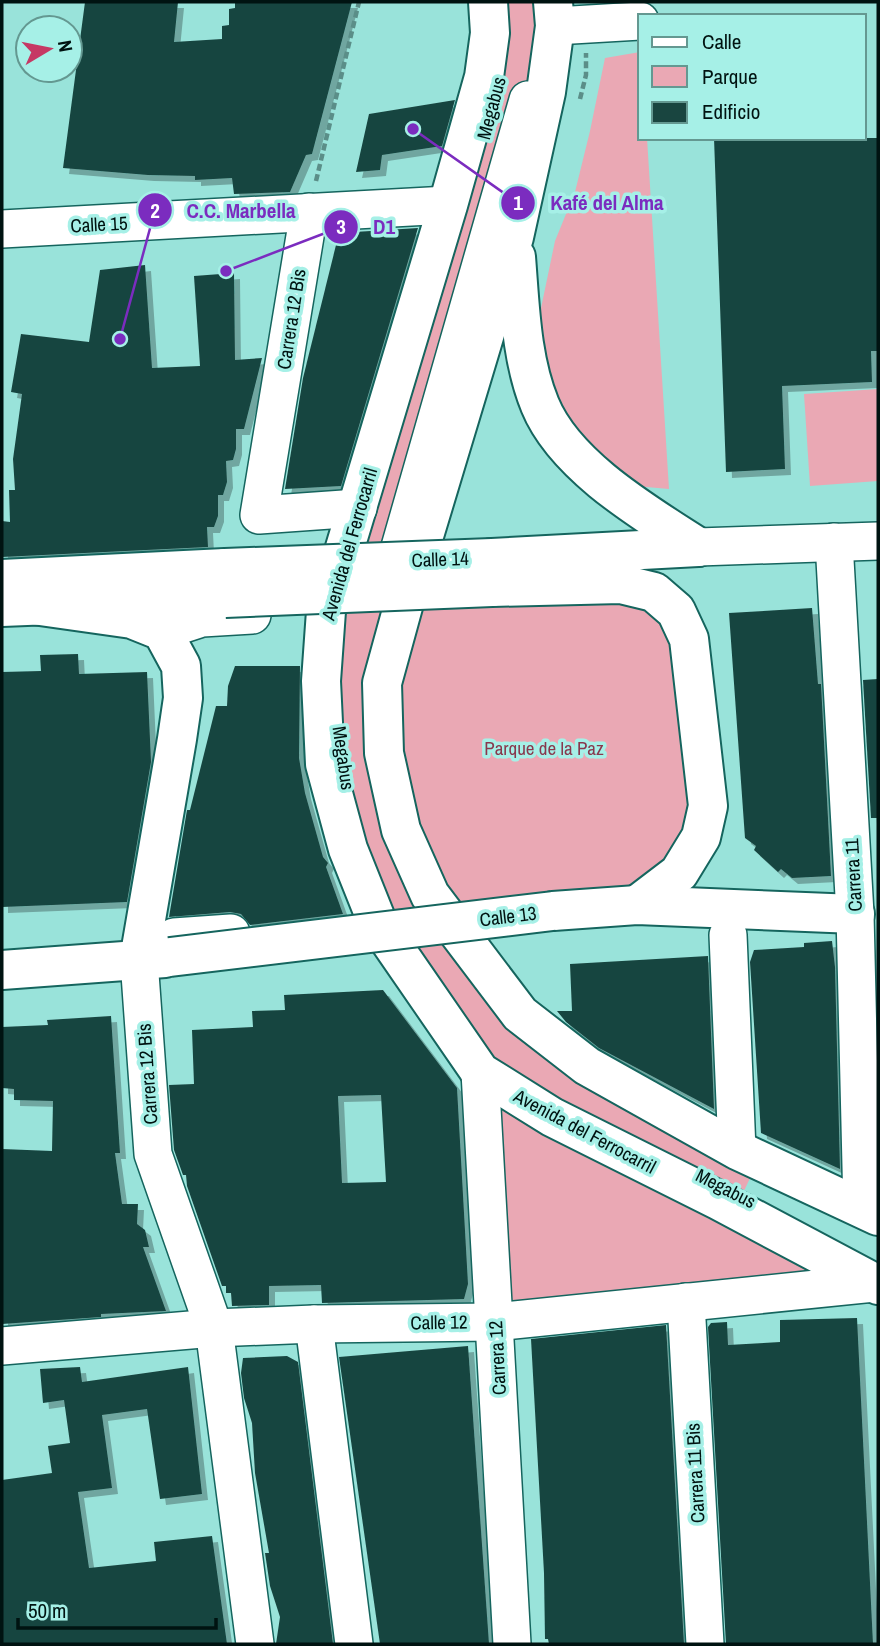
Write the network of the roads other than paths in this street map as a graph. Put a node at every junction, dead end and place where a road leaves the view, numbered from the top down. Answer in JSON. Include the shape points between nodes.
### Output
{"nodes":[{"id":1,"x":488,"y":2,"type":"edge"},
{"id":2,"x":505,"y":2,"type":"edge"},
{"id":3,"x":548,"y":10,"type":"edge"},
{"id":4,"x":638,"y":21,"type":"edge"},
{"id":5,"x":449,"y":205,"type":"junction"},
{"id":6,"x":309,"y":212,"type":"junction"},
{"id":7,"x":2,"y":229,"type":"edge"},
{"id":8,"x":514,"y":237,"type":"junction"},
{"id":9,"x":358,"y":508,"type":"junction"},
{"id":10,"x":878,"y":541,"type":"edge"},
{"id":11,"x":834,"y":542,"type":"junction"},
{"id":12,"x":698,"y":547,"type":"junction"},
{"id":13,"x":492,"y":572,"type":"junction"},
{"id":14,"x":2,"y":579,"type":"edge"},
{"id":15,"x":225,"y":583,"type":"junction"},
{"id":16,"x":18,"y":606,"type":"edge"},
{"id":17,"x":326,"y":611,"type":"junction"},
{"id":18,"x":162,"y":631,"type":"junction"},
{"id":19,"x":636,"y":905,"type":"junction"},
{"id":20,"x":867,"y":914,"type":"edge"},
{"id":21,"x":378,"y":924,"type":"junction"},
{"id":22,"x":728,"y":935,"type":"dead end"},
{"id":23,"x":155,"y":959,"type":"junction"},
{"id":24,"x":2,"y":970,"type":"edge"},
{"id":25,"x":480,"y":1072,"type":"junction"},
{"id":26,"x":737,"y":1150,"type":"junction"},
{"id":27,"x":873,"y":1220,"type":"edge"},
{"id":28,"x":877,"y":1278,"type":"edge"},
{"id":29,"x":686,"y":1302,"type":"junction"},
{"id":30,"x":495,"y":1322,"type":"junction"},
{"id":31,"x":314,"y":1324,"type":"junction"},
{"id":32,"x":214,"y":1328,"type":"junction"},
{"id":33,"x":2,"y":1346,"type":"edge"},
{"id":34,"x":255,"y":1644,"type":"edge"},
{"id":35,"x":354,"y":1644,"type":"edge"},
{"id":36,"x":512,"y":1644,"type":"edge"},
{"id":37,"x":705,"y":1644,"type":"edge"}],
"edges":[{"from":1,"to":5,"type":"main road","name":"Avenida del Ferrocarril","via":[[490,33],[484,77]]},
{"from":2,"to":28,"type":"street","name":"Megabus","via":[[500,81],[346,607],[336,681],[340,761],[361,844],[391,917],[490,1057],[560,1104]]},
{"from":3,"to":4,"type":"street"},
{"from":3,"to":8,"type":"main road","via":[[546,92]]},
{"from":3,"to":27,"type":"street","name":"Megabus","via":[[539,28],[531,89],[386,597],[367,682],[370,756],[388,835],[417,902],[442,942],[510,1029],[578,1079],[752,1174]]},
{"from":5,"to":6,"type":"street","name":"Calle 15"},
{"from":5,"to":9,"type":"main road","name":"Avenida del Ferrocarril"},
{"from":6,"to":7,"type":"street","name":"Calle 15"},
{"from":6,"to":9,"type":"street","name":"Carrera 12 Bis","via":[[258,516]]},
{"from":8,"to":12,"type":"main road","via":[[524,348],[540,406],[564,443],[594,474]]},
{"from":8,"to":26,"type":"main road","via":[[382,683],[384,753],[401,830],[430,895],[520,1014],[587,1066]]},
{"from":9,"to":17,"type":"main road","name":"Avenida del Ferrocarril"},
{"from":10,"to":11,"type":"street","name":"Calle 14"},
{"from":11,"to":12,"type":"street","name":"Calle 14"},
{"from":11,"to":20,"type":"street","name":"Carrera 11"},
{"from":12,"to":13,"type":"main road","name":"Calle 14"},
{"from":13,"to":15,"type":"main road","name":"Calle 14","bridge":true},
{"from":13,"to":19,"type":"main road","name":"Calle 14","via":[[621,584],[653,592],[676,611],[689,639],[708,806],[701,837],[679,873]]},
{"from":14,"to":15,"type":"main road","name":"Calle 14"},
{"from":15,"to":16,"type":"main road","name":"Calle 14"},
{"from":16,"to":18,"type":"main road","via":[[132,619]]},
{"from":17,"to":18,"type":"street","via":[[202,618]]},
{"from":17,"to":21,"type":"main road","name":"Avenida del Ferrocarril","via":[[320,681],[325,764],[348,849]]},
{"from":18,"to":23,"type":"main road","name":"Carrera 12 Bis","via":[[181,666],[183,698]]},
{"from":19,"to":20,"type":"main road","name":"Calle 13"},
{"from":19,"to":23,"type":"main road","name":"Calle 13","bridge":true},
{"from":20,"to":27,"type":"street","name":"Carrera 11"},
{"from":21,"to":23,"type":"street","name":"Calle 13","via":[[174,937]]},
{"from":21,"to":25,"type":"main road","name":"Avenida del Ferrocarril"},
{"from":22,"to":26,"type":"street"},
{"from":23,"to":24,"type":"main road","name":"Calle 13"},
{"from":23,"to":32,"type":"street","name":"Carrera 12 Bis","via":[[153,1154]]},
{"from":25,"to":28,"type":"main road","name":"Avenida del Ferrocarril","via":[[552,1117]]},
{"from":25,"to":30,"type":"street","name":"Carrera 12"},
{"from":26,"to":27,"type":"main road"},
{"from":28,"to":29,"type":"street","name":"Calle 12"},
{"from":29,"to":30,"type":"street","name":"Calle 12"},
{"from":29,"to":37,"type":"street","name":"Carrera 11 Bis"},
{"from":30,"to":31,"type":"street","name":"Calle 12"},
{"from":30,"to":36,"type":"street","name":"Carrera 12"},
{"from":31,"to":32,"type":"street","name":"Calle 12"},
{"from":31,"to":35,"type":"street"},
{"from":32,"to":33,"type":"street","name":"Calle 12"},
{"from":32,"to":34,"type":"street","name":"Carrera 12 Bis"}]}
